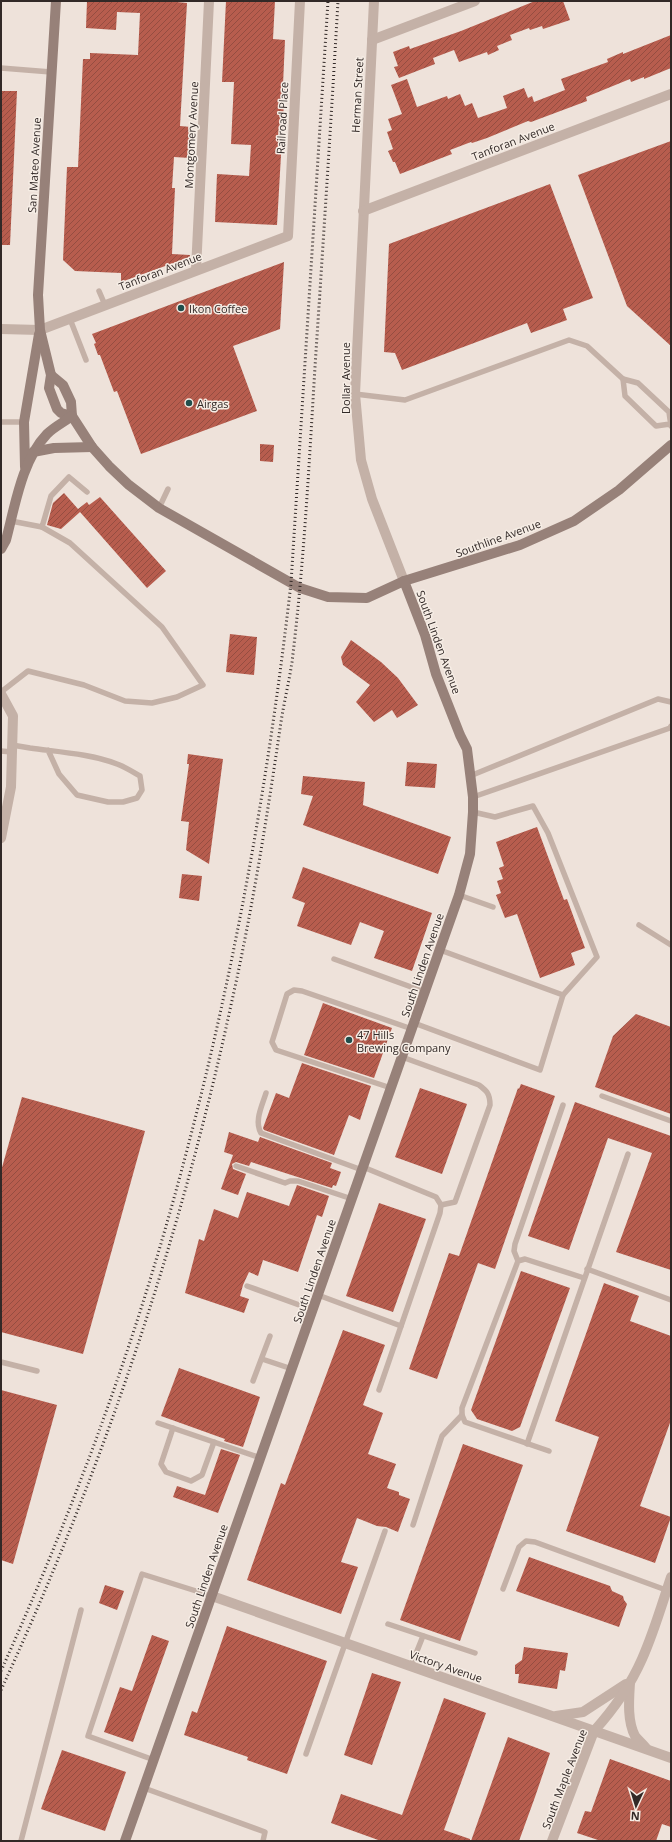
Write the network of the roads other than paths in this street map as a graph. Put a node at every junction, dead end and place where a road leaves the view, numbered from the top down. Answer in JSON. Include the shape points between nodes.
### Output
{"nodes":[{"id":1,"x":56,"y":1,"type":"edge"},
{"id":2,"x":209,"y":1,"type":"edge"},
{"id":3,"x":300,"y":1,"type":"edge"},
{"id":4,"x":374,"y":1,"type":"edge"},
{"id":5,"x":476,"y":1,"type":"edge"},
{"id":6,"x":372,"y":40,"type":"junction"},
{"id":7,"x":1,"y":68,"type":"edge"},
{"id":8,"x":51,"y":72,"type":"junction"},
{"id":9,"x":671,"y":94,"type":"edge"},
{"id":10,"x":364,"y":191,"type":"joint"},
{"id":11,"x":363,"y":211,"type":"junction"},
{"id":12,"x":288,"y":236,"type":"joint"},
{"id":13,"x":196,"y":270,"type":"junction"},
{"id":14,"x":99,"y":291,"type":"dead end"},
{"id":15,"x":105,"y":305,"type":"junction"},
{"id":16,"x":70,"y":319,"type":"junction"},
{"id":17,"x":1,"y":329,"type":"edge"},
{"id":18,"x":40,"y":330,"type":"junction"},
{"id":19,"x":86,"y":360,"type":"dead end"},
{"id":20,"x":51,"y":375,"type":"junction"},
{"id":21,"x":623,"y":379,"type":"junction"},
{"id":22,"x":355,"y":394,"type":"junction"},
{"id":23,"x":72,"y":416,"type":"junction"},
{"id":24,"x":1,"y":422,"type":"edge"},
{"id":25,"x":24,"y":422,"type":"junction"},
{"id":26,"x":670,"y":425,"type":"edge"},
{"id":27,"x":671,"y":445,"type":"edge"},
{"id":28,"x":92,"y":447,"type":"junction"},
{"id":29,"x":33,"y":452,"type":"junction"},
{"id":30,"x":25,"y":471,"type":"junction"},
{"id":31,"x":168,"y":489,"type":"dead end"},
{"id":32,"x":87,"y":492,"type":"dead end"},
{"id":33,"x":159,"y":508,"type":"junction"},
{"id":34,"x":11,"y":522,"type":"junction"},
{"id":35,"x":42,"y":527,"type":"junction"},
{"id":36,"x":1,"y":549,"type":"edge"},
{"id":37,"x":404,"y":581,"type":"junction"},
{"id":38,"x":1,"y":693,"type":"edge"},
{"id":39,"x":671,"y":702,"type":"edge"},
{"id":40,"x":671,"y":726,"type":"edge"},
{"id":41,"x":12,"y":749,"type":"junction"},
{"id":42,"x":48,"y":750,"type":"junction"},
{"id":43,"x":1,"y":751,"type":"edge"},
{"id":44,"x":470,"y":776,"type":"junction"},
{"id":45,"x":473,"y":797,"type":"junction"},
{"id":46,"x":473,"y":812,"type":"junction"},
{"id":47,"x":3,"y":816,"type":"edge"},
{"id":48,"x":1,"y":838,"type":"edge"},
{"id":49,"x":460,"y":895,"type":"junction"},
{"id":50,"x":493,"y":907,"type":"dead end"},
{"id":51,"x":639,"y":925,"type":"dead end"},
{"id":52,"x":671,"y":945,"type":"edge"},
{"id":53,"x":440,"y":950,"type":"junction"},
{"id":54,"x":334,"y":959,"type":"dead end"},
{"id":55,"x":425,"y":992,"type":"junction"},
{"id":56,"x":564,"y":995,"type":"junction"},
{"id":57,"x":413,"y":1026,"type":"junction"},
{"id":58,"x":402,"y":1057,"type":"junction"},
{"id":59,"x":391,"y":1088,"type":"junction"},
{"id":60,"x":266,"y":1093,"type":"dead end"},
{"id":61,"x":602,"y":1096,"type":"dead end"},
{"id":62,"x":563,"y":1105,"type":"dead end"},
{"id":63,"x":671,"y":1121,"type":"edge"},
{"id":64,"x":628,"y":1154,"type":"dead end"},
{"id":65,"x":236,"y":1166,"type":"dead end"},
{"id":66,"x":363,"y":1169,"type":"junction"},
{"id":67,"x":352,"y":1199,"type":"junction"},
{"id":68,"x":441,"y":1205,"type":"junction"},
{"id":69,"x":518,"y":1261,"type":"junction"},
{"id":70,"x":587,"y":1269,"type":"junction"},
{"id":71,"x":584,"y":1278,"type":"junction"},
{"id":72,"x":247,"y":1286,"type":"dead end"},
{"id":73,"x":318,"y":1295,"type":"junction"},
{"id":74,"x":671,"y":1300,"type":"edge"},
{"id":75,"x":313,"y":1310,"type":"junction"},
{"id":76,"x":401,"y":1326,"type":"junction"},
{"id":77,"x":270,"y":1336,"type":"dead end"},
{"id":78,"x":262,"y":1359,"type":"junction"},
{"id":79,"x":1,"y":1362,"type":"edge"},
{"id":80,"x":292,"y":1370,"type":"junction"},
{"id":81,"x":37,"y":1371,"type":"dead end"},
{"id":82,"x":253,"y":1381,"type":"dead end"},
{"id":83,"x":379,"y":1390,"type":"dead end"},
{"id":84,"x":462,"y":1415,"type":"junction"},
{"id":85,"x":158,"y":1423,"type":"dead end"},
{"id":86,"x":173,"y":1428,"type":"junction"},
{"id":87,"x":214,"y":1442,"type":"junction"},
{"id":88,"x":527,"y":1444,"type":"junction"},
{"id":89,"x":549,"y":1451,"type":"dead end"},
{"id":90,"x":261,"y":1458,"type":"junction"},
{"id":91,"x":413,"y":1525,"type":"dead end"},
{"id":92,"x":385,"y":1531,"type":"dead end"},
{"id":93,"x":671,"y":1576,"type":"edge"},
{"id":94,"x":503,"y":1589,"type":"dead end"},
{"id":95,"x":666,"y":1590,"type":"junction"},
{"id":96,"x":212,"y":1596,"type":"junction"},
{"id":97,"x":81,"y":1610,"type":"dead end"},
{"id":98,"x":388,"y":1624,"type":"dead end"},
{"id":99,"x":423,"y":1636,"type":"junction"},
{"id":100,"x":345,"y":1643,"type":"junction"},
{"id":101,"x":475,"y":1653,"type":"dead end"},
{"id":102,"x":411,"y":1666,"type":"junction"},
{"id":103,"x":630,"y":1681,"type":"junction"},
{"id":104,"x":554,"y":1717,"type":"junction"},
{"id":105,"x":594,"y":1731,"type":"junction"},
{"id":106,"x":647,"y":1750,"type":"junction"},
{"id":107,"x":306,"y":1754,"type":"dead end"},
{"id":108,"x":671,"y":1758,"type":"edge"},
{"id":109,"x":154,"y":1760,"type":"junction"},
{"id":110,"x":144,"y":1788,"type":"junction"},
{"id":111,"x":21,"y":1841,"type":"edge"},
{"id":112,"x":125,"y":1841,"type":"edge"},
{"id":113,"x":263,"y":1841,"type":"edge"},
{"id":114,"x":552,"y":1841,"type":"edge"}],
"edges":[{"from":1,"to":8,"type":"street","name":"San Mateo Avenue"},
{"from":2,"to":13,"type":"street","name":"Montgomery Avenue"},
{"from":3,"to":12,"type":"street","name":"Railroad Place"},
{"from":4,"to":6,"type":"street","name":"Herman Street"},
{"from":5,"to":6,"type":"street"},
{"from":6,"to":10,"type":"street","name":"Herman Street"},
{"from":7,"to":8,"type":"lane"},
{"from":8,"to":18,"type":"street","name":"San Mateo Avenue","via":[[38,295]]},
{"from":9,"to":11,"type":"street","name":"Tanforan Avenue"},
{"from":10,"to":11,"type":"street","name":"Dollar Avenue"},
{"from":11,"to":22,"type":"street","name":"Dollar Avenue"},
{"from":12,"to":13,"type":"street","name":"Tanforan Avenue"},
{"from":13,"to":15,"type":"street","name":"Tanforan Avenue"},
{"from":14,"to":15,"type":"lane"},
{"from":15,"to":16,"type":"street","name":"Tanforan Avenue"},
{"from":16,"to":18,"type":"street","name":"Tanforan Avenue"},
{"from":16,"to":19,"type":"lane"},
{"from":17,"to":18,"type":"street"},
{"from":18,"to":20,"type":"street","name":"San Mateo Avenue"},
{"from":18,"to":25,"type":"street","name":"San Mateo Avenue"},
{"from":20,"to":23,"type":"street","via":[[63,384],[71,402]]},
{"from":20,"to":23,"type":"street","name":"San Mateo Avenue","via":[[49,388],[57,409]]},
{"from":21,"to":22,"type":"lane","via":[[587,346],[569,340],[405,400]]},
{"from":21,"to":26,"type":"lane","via":[[638,383],[669,412]]},
{"from":21,"to":26,"type":"lane","via":[[625,396],[656,426]]},
{"from":22,"to":37,"type":"street","name":"Dollar Avenue","via":[[362,460],[372,499]]},
{"from":23,"to":28,"type":"street","name":"South Linden Avenue"},
{"from":23,"to":29,"type":"street","name":"San Mateo Avenue","via":[[47,434]]},
{"from":24,"to":25,"type":"lane"},
{"from":25,"to":30,"type":"street","name":"San Mateo Avenue"},
{"from":27,"to":37,"type":"street","name":"Southline Avenue","via":[[619,490],[574,522],[520,545]]},
{"from":28,"to":29,"type":"street","via":[[54,448]]},
{"from":28,"to":33,"type":"street","name":"South Linden Avenue","via":[[129,485]]},
{"from":29,"to":30,"type":"street","name":"San Mateo Avenue"},
{"from":30,"to":34,"type":"street","name":"San Mateo Avenue"},
{"from":31,"to":33,"type":"lane"},
{"from":32,"to":35,"type":"lane","via":[[69,477],[51,496]]},
{"from":33,"to":37,"type":"street","name":"South Linden Avenue","via":[[300,588],[328,597],[367,598]]},
{"from":34,"to":35,"type":"lane"},
{"from":34,"to":36,"type":"street","name":"San Mateo Avenue"},
{"from":35,"to":38,"type":"lane","via":[[70,543],[162,627],[203,685],[177,697],[152,703],[125,701],[84,685],[28,671]]},
{"from":37,"to":44,"type":"street","name":"South Linden Avenue","via":[[436,674],[467,749]]},
{"from":38,"to":41,"type":"street","via":[[13,716]]},
{"from":39,"to":44,"type":"lane","via":[[658,699]]},
{"from":40,"to":45,"type":"lane","via":[[663,731]]},
{"from":41,"to":42,"type":"lane"},
{"from":41,"to":43,"type":"lane"},
{"from":41,"to":47,"type":"street","via":[[11,788]]},
{"from":42,"to":42,"type":"lane","via":[[117,764],[140,776],[142,790],[137,798],[123,802],[108,802],[77,795],[59,774]]},
{"from":44,"to":45,"type":"street","name":"South Linden Avenue"},
{"from":45,"to":46,"type":"street","name":"South Linden Avenue"},
{"from":46,"to":49,"type":"street","name":"South Linden Avenue","via":[[470,854]]},
{"from":46,"to":56,"type":"lane","via":[[495,817],[533,806],[548,833],[597,957]]},
{"from":47,"to":48,"type":"street"},
{"from":49,"to":50,"type":"lane"},
{"from":49,"to":53,"type":"street","name":"South Linden Avenue"},
{"from":51,"to":52,"type":"lane"},
{"from":53,"to":55,"type":"street","name":"South Linden Avenue"},
{"from":53,"to":56,"type":"lane"},
{"from":54,"to":55,"type":"lane"},
{"from":55,"to":57,"type":"street","name":"South Linden Avenue"},
{"from":56,"to":57,"type":"lane","via":[[540,1070]]},
{"from":57,"to":58,"type":"street","name":"South Linden Avenue"},
{"from":57,"to":59,"type":"lane","via":[[302,992],[294,990],[287,994],[272,1042],[276,1050]]},
{"from":58,"to":59,"type":"street","name":"South Linden Avenue"},
{"from":58,"to":68,"type":"lane","via":[[479,1085],[488,1091],[490,1098],[490,1105],[455,1202]]},
{"from":59,"to":66,"type":"street","name":"South Linden Avenue"},
{"from":60,"to":66,"type":"lane","via":[[257,1126],[261,1134]]},
{"from":61,"to":63,"type":"lane"},
{"from":62,"to":69,"type":"lane","via":[[515,1244],[514,1251]]},
{"from":64,"to":70,"type":"lane"},
{"from":65,"to":67,"type":"lane","via":[[285,1183],[298,1181]]},
{"from":66,"to":67,"type":"street","name":"South Linden Avenue"},
{"from":66,"to":68,"type":"lane","via":[[436,1197]]},
{"from":67,"to":73,"type":"street","name":"South Linden Avenue"},
{"from":68,"to":76,"type":"lane"},
{"from":69,"to":71,"type":"lane","via":[[525,1259]]},
{"from":69,"to":84,"type":"lane","via":[[462,1408]]},
{"from":70,"to":71,"type":"lane"},
{"from":70,"to":74,"type":"lane"},
{"from":71,"to":88,"type":"lane"},
{"from":72,"to":75,"type":"lane"},
{"from":73,"to":75,"type":"street","name":"South Linden Avenue"},
{"from":73,"to":76,"type":"lane"},
{"from":75,"to":80,"type":"street","name":"South Linden Avenue"},
{"from":76,"to":83,"type":"lane"},
{"from":77,"to":78,"type":"lane"},
{"from":78,"to":80,"type":"lane"},
{"from":78,"to":82,"type":"lane"},
{"from":79,"to":81,"type":"lane"},
{"from":80,"to":90,"type":"street","name":"South Linden Avenue"},
{"from":84,"to":88,"type":"lane","via":[[465,1422]]},
{"from":84,"to":91,"type":"lane","via":[[442,1436]]},
{"from":85,"to":86,"type":"lane"},
{"from":86,"to":87,"type":"lane"},
{"from":86,"to":87,"type":"lane","via":[[162,1464],[166,1472],[191,1481],[202,1475]]},
{"from":87,"to":90,"type":"lane"},
{"from":88,"to":89,"type":"lane"},
{"from":90,"to":96,"type":"street","name":"South Linden Avenue"},
{"from":92,"to":100,"type":"lane"},
{"from":93,"to":95,"type":"street","name":"South Maple Avenue"},
{"from":94,"to":95,"type":"lane","via":[[519,1547],[526,1541],[535,1542]]},
{"from":95,"to":103,"type":"street","name":"South Maple Avenue","via":[[642,1658]]},
{"from":96,"to":100,"type":"street","name":"Victory Avenue"},
{"from":96,"to":109,"type":"street","name":"South Linden Avenue"},
{"from":96,"to":109,"type":"lane","via":[[142,1574],[88,1736]]},
{"from":97,"to":111,"type":"lane"},
{"from":98,"to":99,"type":"lane"},
{"from":99,"to":101,"type":"lane"},
{"from":99,"to":102,"type":"lane"},
{"from":100,"to":102,"type":"street","name":"Victory Avenue"},
{"from":100,"to":107,"type":"lane"},
{"from":102,"to":104,"type":"street","name":"Victory Avenue"},
{"from":103,"to":104,"type":"street","via":[[583,1712]]},
{"from":103,"to":105,"type":"street","name":"South Maple Avenue"},
{"from":103,"to":106,"type":"street","via":[[631,1724],[635,1736]]},
{"from":104,"to":105,"type":"street","name":"Victory Avenue"},
{"from":105,"to":106,"type":"street","name":"Victory Avenue"},
{"from":105,"to":114,"type":"street","name":"South Maple Avenue"},
{"from":106,"to":108,"type":"street","name":"Victory Avenue"},
{"from":109,"to":110,"type":"street","name":"South Linden Avenue"},
{"from":110,"to":112,"type":"street","name":"South Linden Avenue"},
{"from":110,"to":113,"type":"lane","via":[[265,1832]]}]}
